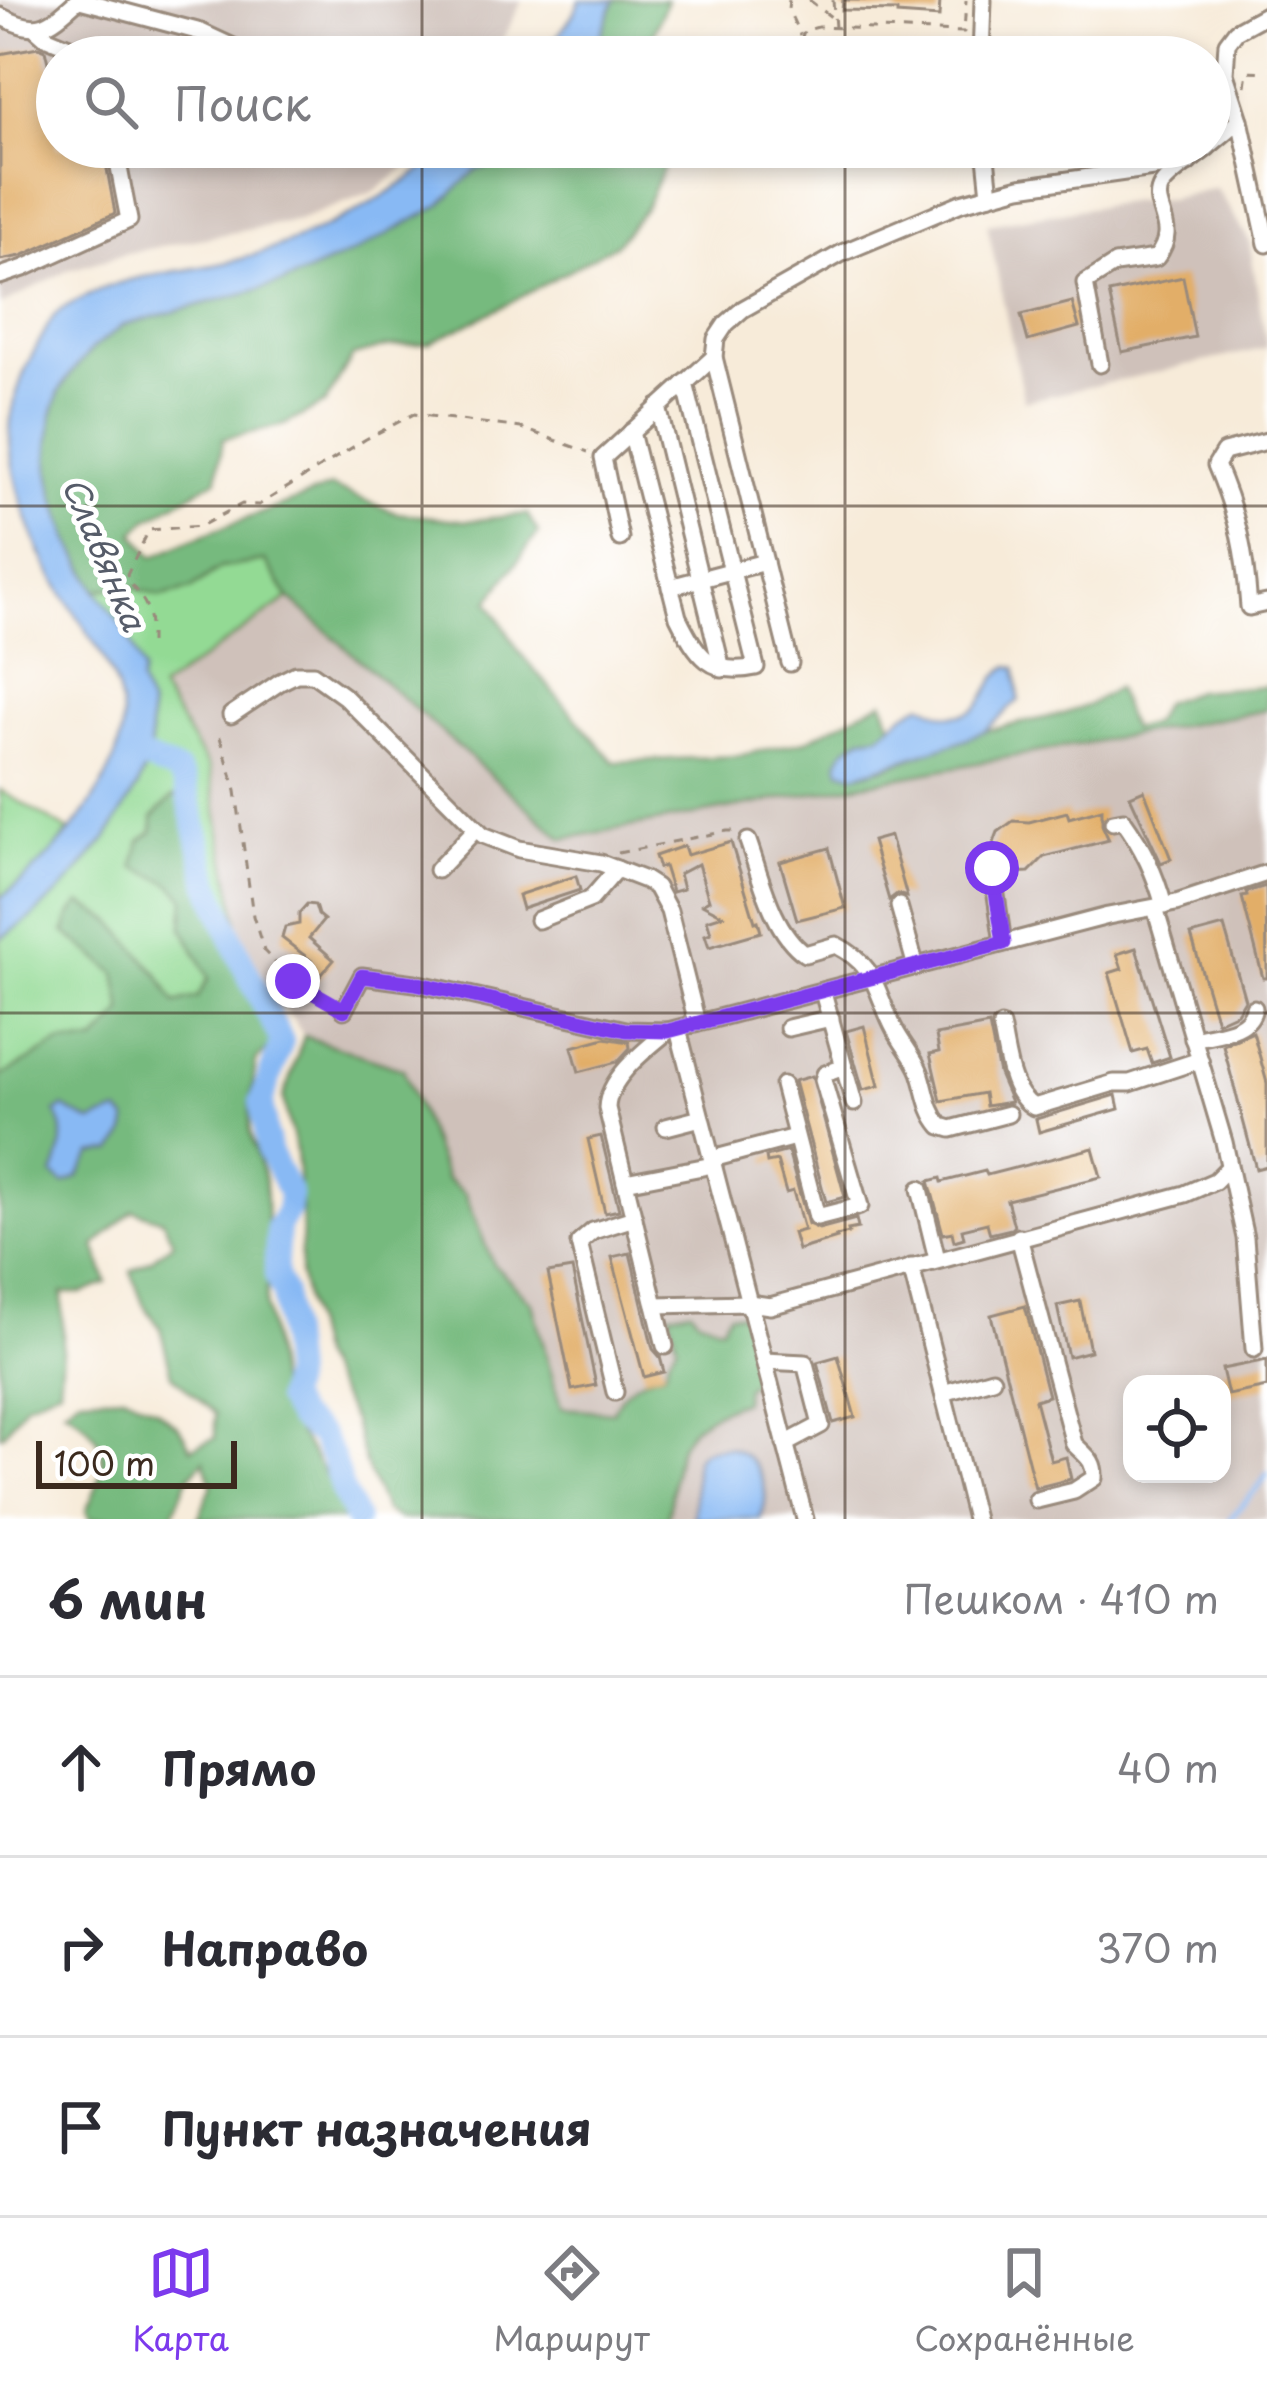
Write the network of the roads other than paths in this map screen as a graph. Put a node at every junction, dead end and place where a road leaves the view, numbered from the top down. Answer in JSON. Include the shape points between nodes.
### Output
{"nodes":[{"id":1,"x":79,"y":0,"type":"edge"},
{"id":2,"x":983,"y":0,"type":"edge"},
{"id":3,"x":1267,"y":14,"type":"edge"},
{"id":4,"x":0,"y":16,"type":"edge"},
{"id":5,"x":36,"y":29,"type":"junction"},
{"id":6,"x":44,"y":36,"type":"edge"},
{"id":7,"x":210,"y":36,"type":"edge"},
{"id":8,"x":982,"y":36,"type":"edge"},
{"id":9,"x":1231,"y":38,"type":"edge"},
{"id":10,"x":1231,"y":92,"type":"edge"},
{"id":11,"x":1240,"y":120,"type":"junction"},
{"id":12,"x":1231,"y":128,"type":"edge"},
{"id":13,"x":119,"y":168,"type":"edge"},
{"id":14,"x":987,"y":168,"type":"edge"},
{"id":15,"x":1159,"y":168,"type":"edge"},
{"id":16,"x":1183,"y":168,"type":"edge"},
{"id":17,"x":990,"y":195,"type":"junction"},
{"id":18,"x":1263,"y":203,"type":"edge"},
{"id":19,"x":1267,"y":244,"type":"edge"},
{"id":20,"x":0,"y":276,"type":"edge"},
{"id":21,"x":714,"y":357,"type":"junction"},
{"id":22,"x":1100,"y":364,"type":"dead end"},
{"id":23,"x":686,"y":383,"type":"junction"},
{"id":24,"x":658,"y":407,"type":"junction"},
{"id":25,"x":631,"y":432,"type":"junction"},
{"id":26,"x":1267,"y":441,"type":"edge"},
{"id":27,"x":620,"y":538,"type":"dead end"},
{"id":28,"x":765,"y":562,"type":"junction"},
{"id":29,"x":732,"y":570,"type":"junction"},
{"id":30,"x":700,"y":579,"type":"junction"},
{"id":31,"x":670,"y":587,"type":"junction"},
{"id":32,"x":1267,"y":603,"type":"edge"},
{"id":33,"x":790,"y":663,"type":"dead end"},
{"id":34,"x":722,"y":669,"type":"junction"},
{"id":35,"x":231,"y":715,"type":"dead end"},
{"id":36,"x":1113,"y":822,"type":"dead end"},
{"id":37,"x":476,"y":829,"type":"junction"},
{"id":38,"x":748,"y":841,"type":"road end"},
{"id":39,"x":609,"y":866,"type":"junction"},
{"id":40,"x":992,"y":868,"type":"dead end"},
{"id":41,"x":437,"y":869,"type":"dead end"},
{"id":42,"x":1267,"y":873,"type":"edge"},
{"id":43,"x":898,"y":906,"type":"dead end"},
{"id":44,"x":1159,"y":907,"type":"junction"},
{"id":45,"x":538,"y":920,"type":"dead end"},
{"id":46,"x":1004,"y":943,"type":"junction"},
{"id":47,"x":916,"y":967,"type":"junction"},
{"id":48,"x":875,"y":978,"type":"junction"},
{"id":49,"x":823,"y":992,"type":"junction"},
{"id":50,"x":1254,"y":1008,"type":"dead end"},
{"id":51,"x":344,"y":1010,"type":"road end"},
{"id":52,"x":831,"y":1018,"type":"junction"},
{"id":53,"x":698,"y":1023,"type":"junction"},
{"id":54,"x":1001,"y":1026,"type":"dead end"},
{"id":55,"x":788,"y":1028,"type":"dead end"},
{"id":56,"x":673,"y":1030,"type":"junction"},
{"id":57,"x":1193,"y":1039,"type":"junction"},
{"id":58,"x":1200,"y":1060,"type":"junction"},
{"id":59,"x":844,"y":1067,"type":"junction"},
{"id":60,"x":783,"y":1085,"type":"dead end"},
{"id":61,"x":854,"y":1103,"type":"dead end"},
{"id":62,"x":1008,"y":1114,"type":"dead end"},
{"id":63,"x":701,"y":1118,"type":"junction"},
{"id":64,"x":665,"y":1127,"type":"dead end"},
{"id":65,"x":795,"y":1137,"type":"junction"},
{"id":66,"x":713,"y":1162,"type":"junction"},
{"id":67,"x":1229,"y":1167,"type":"junction"},
{"id":68,"x":625,"y":1182,"type":"junction"},
{"id":69,"x":920,"y":1189,"type":"dead end"},
{"id":70,"x":634,"y":1218,"type":"junction"},
{"id":71,"x":1019,"y":1237,"type":"junction"},
{"id":72,"x":937,"y":1259,"type":"junction"},
{"id":73,"x":911,"y":1267,"type":"junction"},
{"id":74,"x":749,"y":1303,"type":"junction"},
{"id":75,"x":655,"y":1305,"type":"junction"},
{"id":76,"x":1267,"y":1336,"type":"edge"},
{"id":77,"x":665,"y":1346,"type":"dead end"},
{"id":78,"x":764,"y":1361,"type":"junction"},
{"id":79,"x":992,"y":1379,"type":"dead end"},
{"id":80,"x":615,"y":1392,"type":"dead end"},
{"id":81,"x":943,"y":1393,"type":"junction"},
{"id":82,"x":785,"y":1444,"type":"junction"},
{"id":83,"x":1036,"y":1500,"type":"dead end"},
{"id":84,"x":805,"y":1519,"type":"edge"},
{"id":85,"x":975,"y":1519,"type":"edge"}],
"edges":[{"from":1,"to":5,"type":"street"},
{"from":1,"to":7,"type":"street"},
{"from":2,"to":8,"type":"street"},
{"from":3,"to":9,"type":"street"},
{"from":4,"to":5,"type":"street"},
{"from":5,"to":6,"type":"street"},
{"from":10,"to":11,"type":"street"},
{"from":11,"to":12,"type":"street"},
{"from":11,"to":18,"type":"street"},
{"from":13,"to":20,"type":"street","via":[[128,220]]},
{"from":14,"to":17,"type":"street"},
{"from":15,"to":17,"type":"street"},
{"from":16,"to":22,"type":"street","via":[[1162,184],[1158,200],[1167,223],[1156,258],[1115,264],[1085,283]]},
{"from":17,"to":21,"type":"street","via":[[842,253],[743,309],[716,339]]},
{"from":18,"to":19,"type":"street"},
{"from":21,"to":23,"type":"street"},
{"from":21,"to":28,"type":"street"},
{"from":23,"to":24,"type":"street"},
{"from":23,"to":29,"type":"street"},
{"from":24,"to":25,"type":"street"},
{"from":24,"to":30,"type":"street"},
{"from":25,"to":27,"type":"street","via":[[603,458]]},
{"from":25,"to":31,"type":"street"},
{"from":26,"to":32,"type":"street","via":[[1224,452],[1216,465],[1234,508],[1249,607]]},
{"from":28,"to":29,"type":"street"},
{"from":28,"to":33,"type":"street"},
{"from":29,"to":30,"type":"street"},
{"from":29,"to":34,"type":"street","via":[[756,667]]},
{"from":30,"to":31,"type":"street"},
{"from":30,"to":34,"type":"street"},
{"from":31,"to":34,"type":"street","via":[[692,646]]},
{"from":35,"to":37,"type":"street","via":[[280,682],[313,674]]},
{"from":36,"to":44,"type":"street","via":[[1123,820],[1146,855]]},
{"from":37,"to":39,"type":"street","via":[[519,849]]},
{"from":37,"to":41,"type":"street"},
{"from":38,"to":48,"type":"street","via":[[795,947],[805,954],[836,945]]},
{"from":39,"to":45,"type":"street","via":[[591,899]]},
{"from":39,"to":53,"type":"street","via":[[662,896]]},
{"from":40,"to":46,"type":"street"},
{"from":42,"to":44,"type":"street"},
{"from":43,"to":47,"type":"street"},
{"from":44,"to":46,"type":"street"},
{"from":44,"to":57,"type":"street"},
{"from":46,"to":47,"type":"street"},
{"from":47,"to":48,"type":"street"},
{"from":48,"to":49,"type":"street"},
{"from":48,"to":62,"type":"street","via":[[941,1126]]},
{"from":49,"to":52,"type":"street"},
{"from":49,"to":53,"type":"street"},
{"from":50,"to":57,"type":"street","via":[[1245,1025]]},
{"from":51,"to":56,"type":"street","via":[[362,976],[626,1030]]},
{"from":52,"to":55,"type":"street"},
{"from":52,"to":59,"type":"street"},
{"from":53,"to":56,"type":"street"},
{"from":54,"to":58,"type":"street","via":[[1016,1088],[1034,1107]]},
{"from":56,"to":63,"type":"street"},
{"from":56,"to":68,"type":"street","via":[[607,1096]]},
{"from":57,"to":58,"type":"street"},
{"from":58,"to":67,"type":"street"},
{"from":59,"to":61,"type":"street"},
{"from":59,"to":65,"type":"street","via":[[823,1080],[860,1206],[817,1217]]},
{"from":60,"to":65,"type":"street"},
{"from":63,"to":64,"type":"street"},
{"from":63,"to":66,"type":"street"},
{"from":65,"to":66,"type":"street"},
{"from":66,"to":68,"type":"street"},
{"from":66,"to":74,"type":"street"},
{"from":67,"to":71,"type":"street","via":[[1185,1194]]},
{"from":67,"to":76,"type":"street","via":[[1245,1238],[1254,1348]]},
{"from":68,"to":70,"type":"street"},
{"from":69,"to":72,"type":"street"},
{"from":70,"to":75,"type":"street"},
{"from":70,"to":80,"type":"street","via":[[579,1243]]},
{"from":71,"to":72,"type":"street"},
{"from":71,"to":83,"type":"street","via":[[1074,1444],[1095,1468],[1094,1478],[1074,1491]]},
{"from":72,"to":73,"type":"street"},
{"from":73,"to":74,"type":"street","via":[[770,1306]]},
{"from":73,"to":81,"type":"street"},
{"from":74,"to":75,"type":"street"},
{"from":74,"to":78,"type":"street"},
{"from":75,"to":77,"type":"street"},
{"from":78,"to":82,"type":"street"},
{"from":78,"to":82,"type":"street","via":[[805,1363],[821,1424]]},
{"from":79,"to":81,"type":"street"},
{"from":81,"to":85,"type":"street"},
{"from":82,"to":84,"type":"street"}]}
